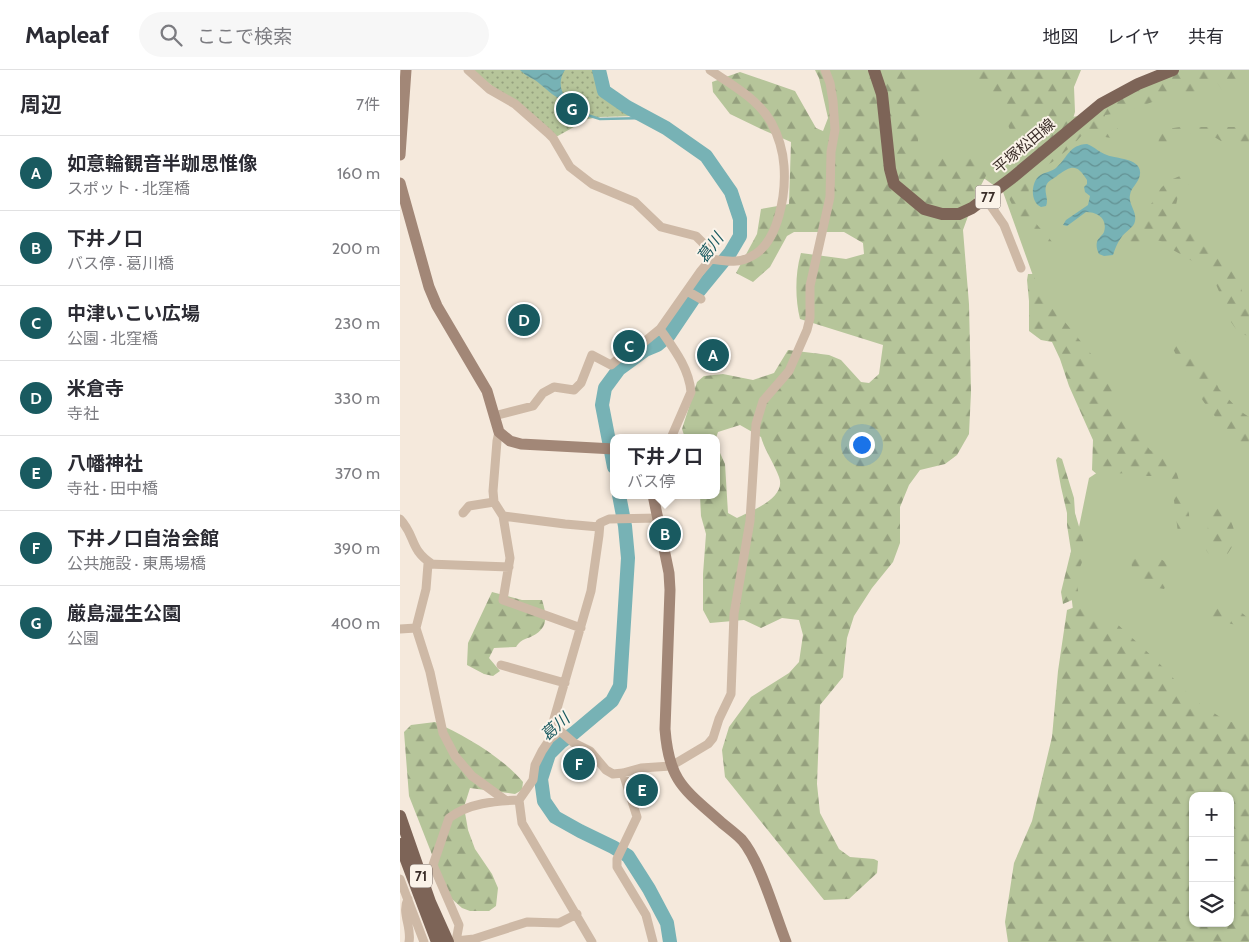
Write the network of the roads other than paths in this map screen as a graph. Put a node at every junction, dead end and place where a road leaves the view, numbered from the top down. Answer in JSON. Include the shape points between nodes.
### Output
{"nodes":[{"id":1,"x":406,"y":70,"type":"edge"},
{"id":2,"x":468,"y":70,"type":"edge"},
{"id":3,"x":710,"y":70,"type":"edge"},
{"id":4,"x":825,"y":70,"type":"edge"},
{"id":5,"x":874,"y":70,"type":"edge"},
{"id":6,"x":1173,"y":70,"type":"edge"},
{"id":7,"x":402,"y":100,"type":"edge"},
{"id":8,"x":401,"y":134,"type":"edge"},
{"id":9,"x":400,"y":155,"type":"edge"},
{"id":10,"x":400,"y":183,"type":"edge"},
{"id":11,"x":986,"y":199,"type":"junction"},
{"id":12,"x":714,"y":259,"type":"junction"},
{"id":13,"x":1021,"y":268,"type":"dead end"},
{"id":14,"x":687,"y":291,"type":"junction"},
{"id":15,"x":702,"y":299,"type":"dead end"},
{"id":16,"x":661,"y":330,"type":"junction"},
{"id":17,"x":494,"y":416,"type":"junction"},
{"id":18,"x":499,"y":432,"type":"junction"},
{"id":19,"x":673,"y":434,"type":"edge"},
{"id":20,"x":610,"y":448,"type":"edge"},
{"id":21,"x":655,"y":499,"type":"edge"},
{"id":22,"x":494,"y":502,"type":"junction"},
{"id":23,"x":463,"y":513,"type":"dead end"},
{"id":24,"x":503,"y":516,"type":"junction"},
{"id":25,"x":658,"y":518,"type":"junction"},
{"id":26,"x":400,"y":519,"type":"edge"},
{"id":27,"x":599,"y":527,"type":"junction"},
{"id":28,"x":432,"y":564,"type":"junction"},
{"id":29,"x":509,"y":568,"type":"junction"},
{"id":30,"x":416,"y":628,"type":"junction"},
{"id":31,"x":581,"y":628,"type":"junction"},
{"id":32,"x":400,"y":629,"type":"edge"},
{"id":33,"x":501,"y":665,"type":"dead end"},
{"id":34,"x":565,"y":683,"type":"junction"},
{"id":35,"x":560,"y":732,"type":"junction"},
{"id":36,"x":671,"y":766,"type":"junction"},
{"id":37,"x":623,"y":773,"type":"junction"},
{"id":38,"x":505,"y":800,"type":"junction"},
{"id":39,"x":519,"y":800,"type":"junction"},
{"id":40,"x":400,"y":816,"type":"edge"},
{"id":41,"x":400,"y":844,"type":"edge"},
{"id":42,"x":400,"y":879,"type":"edge"},
{"id":43,"x":408,"y":899,"type":"junction"},
{"id":44,"x":438,"y":906,"type":"dead end"},
{"id":45,"x":577,"y":914,"type":"junction"},
{"id":46,"x":437,"y":939,"type":"edge"},
{"id":47,"x":409,"y":942,"type":"edge"},
{"id":48,"x":592,"y":942,"type":"edge"},
{"id":49,"x":653,"y":942,"type":"edge"},
{"id":50,"x":786,"y":942,"type":"edge"}],
"edges":[{"from":1,"to":7,"type":"street"},
{"from":2,"to":12,"type":"street","via":[[548,133],[570,167],[592,184],[635,202],[661,227],[696,236]]},
{"from":3,"to":12,"type":"street","via":[[759,105],[777,135],[784,165],[782,205],[772,234],[752,256],[730,262]]},
{"from":4,"to":36,"type":"street","via":[[835,118],[830,197],[810,286],[807,330],[789,371],[764,401],[756,424],[751,513],[734,614],[731,694],[708,744]]},
{"from":5,"to":11,"type":"main road","name":"平塚松田線","number":"77","via":[[882,94],[894,184],[924,209],[942,214],[958,214]]},
{"from":6,"to":11,"type":"main road","name":"平塚松田線","number":"77","via":[[1102,104]]},
{"from":7,"to":8,"type":"street"},
{"from":8,"to":9,"type":"street"},
{"from":10,"to":17,"type":"street","via":[[429,287],[487,391]]},
{"from":11,"to":13,"type":"street","via":[[1004,224]]},
{"from":12,"to":14,"type":"street"},
{"from":14,"to":15,"type":"street"},
{"from":14,"to":16,"type":"street"},
{"from":16,"to":17,"type":"street","via":[[611,365],[592,355],[581,383],[574,390],[554,387],[543,393],[533,406]]},
{"from":16,"to":19,"type":"street","via":[[682,359],[691,392]]},
{"from":17,"to":18,"type":"street"},
{"from":18,"to":20,"type":"street","via":[[510,441],[521,444]]},
{"from":18,"to":22,"type":"street"},
{"from":21,"to":25,"type":"street"},
{"from":22,"to":23,"type":"street","via":[[469,506]]},
{"from":22,"to":24,"type":"street"},
{"from":24,"to":27,"type":"street"},
{"from":24,"to":29,"type":"street","via":[[509,545]]},
{"from":25,"to":27,"type":"street","via":[[609,519]]},
{"from":25,"to":36,"type":"street","via":[[670,590],[665,729]]},
{"from":26,"to":28,"type":"street","via":[[416,550]]},
{"from":27,"to":31,"type":"street","via":[[591,591]]},
{"from":28,"to":29,"type":"street"},
{"from":28,"to":30,"type":"street","via":[[428,564],[426,589]]},
{"from":29,"to":31,"type":"street","via":[[503,600]]},
{"from":30,"to":32,"type":"street"},
{"from":30,"to":38,"type":"street","via":[[444,733],[455,756],[472,776]]},
{"from":31,"to":34,"type":"street"},
{"from":33,"to":34,"type":"street"},
{"from":34,"to":35,"type":"street","via":[[554,719]]},
{"from":35,"to":37,"type":"street","via":[[590,751],[612,774]]},
{"from":35,"to":39,"type":"street","via":[[542,750],[533,780]]},
{"from":36,"to":37,"type":"street"},
{"from":36,"to":50,"type":"street","via":[[685,790],[742,840],[752,855]]},
{"from":37,"to":49,"type":"street","via":[[637,816],[618,856],[617,867],[646,915]]},
{"from":38,"to":39,"type":"street"},
{"from":38,"to":46,"type":"street","via":[[470,806],[449,818],[433,865],[459,925]]},
{"from":39,"to":45,"type":"street","via":[[522,823]]},
{"from":40,"to":46,"type":"main road","number":"71","via":[[430,902]]},
{"from":41,"to":46,"type":"main road","number":"71"},
{"from":42,"to":43,"type":"street"},
{"from":43,"to":46,"type":"street"},
{"from":43,"to":47,"type":"street","via":[[404,909]]},
{"from":44,"to":46,"type":"street","via":[[452,937]]},
{"from":45,"to":46,"type":"street","via":[[559,923],[527,922],[474,939]]},
{"from":45,"to":48,"type":"street"}]}
